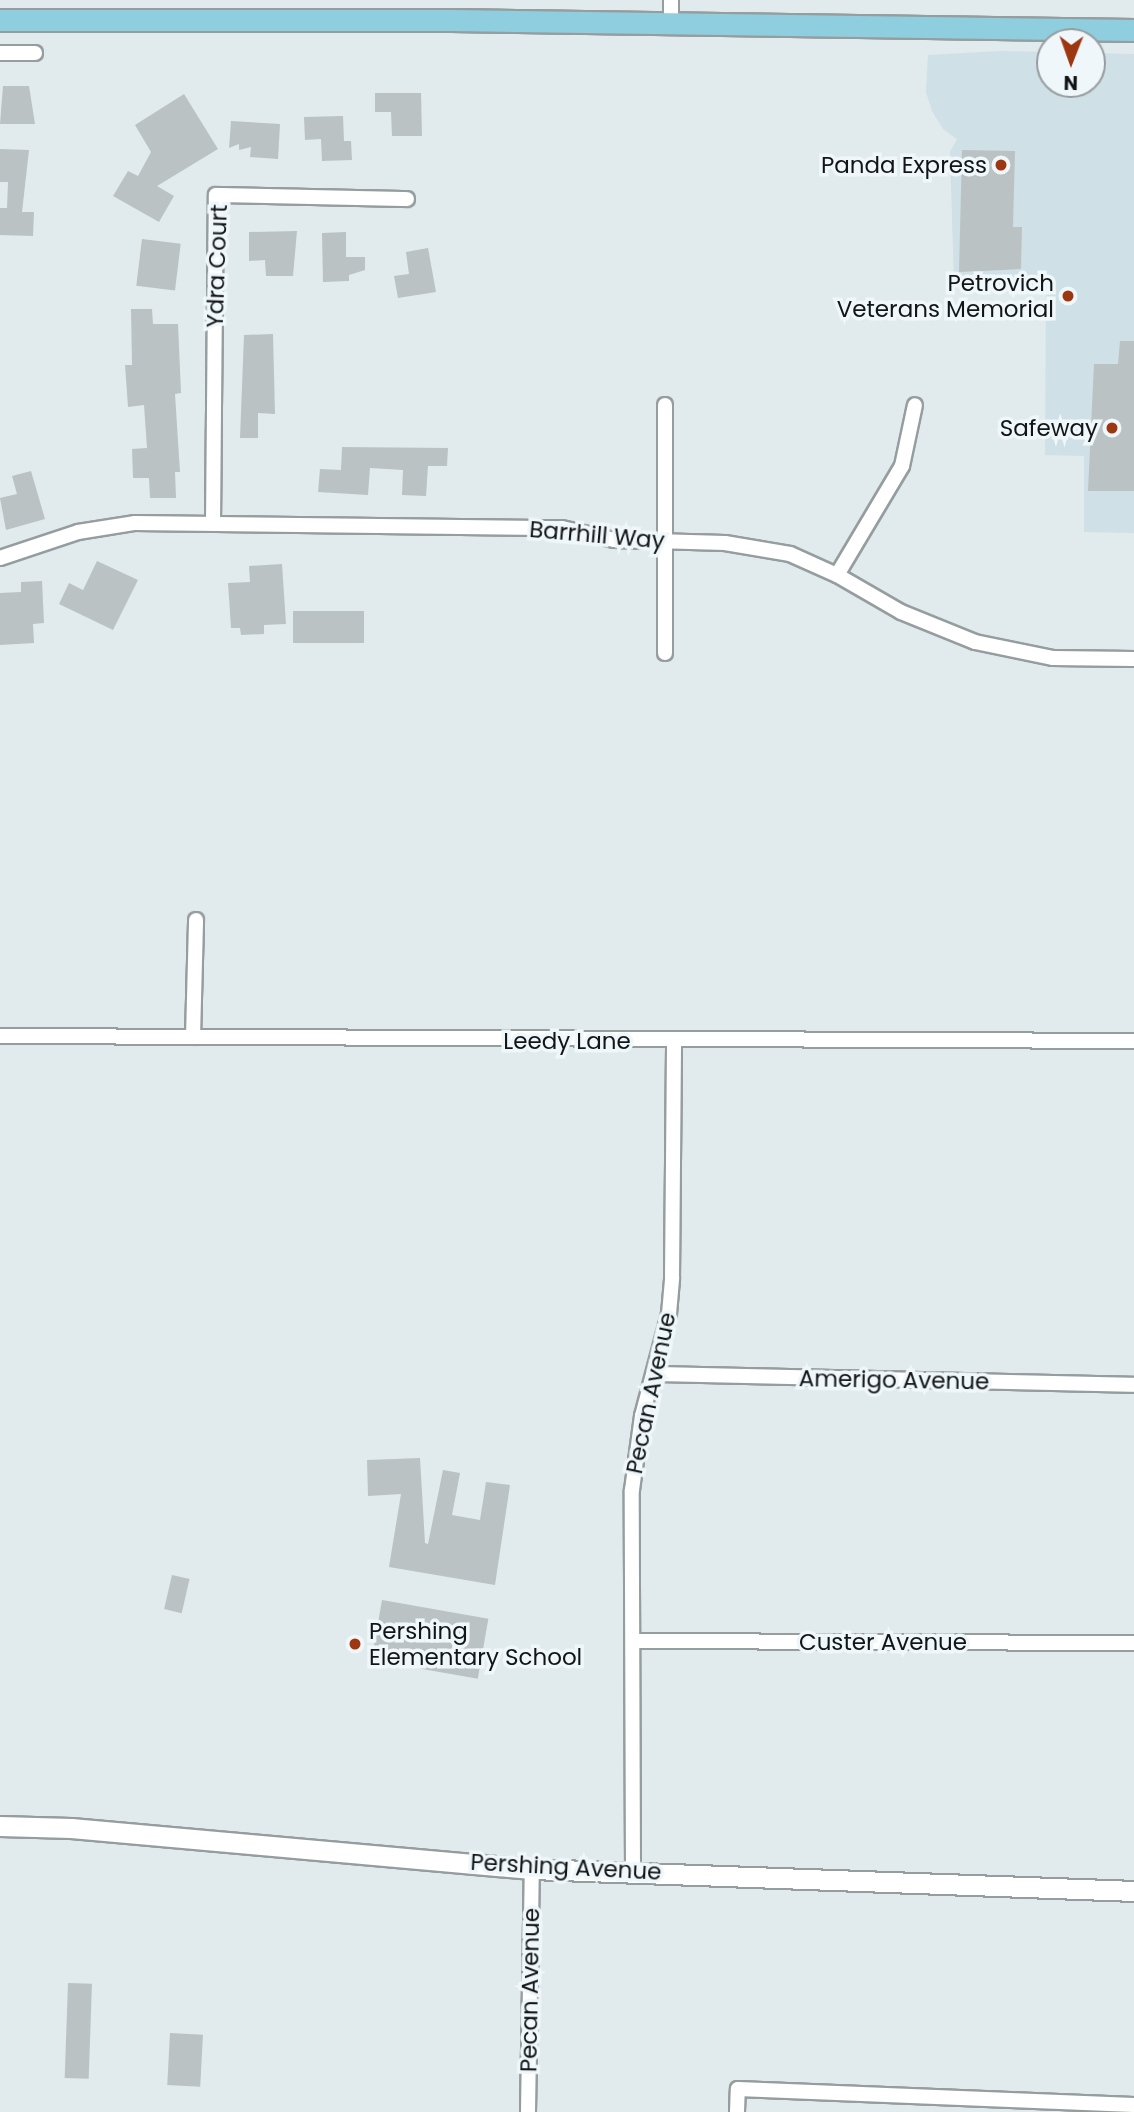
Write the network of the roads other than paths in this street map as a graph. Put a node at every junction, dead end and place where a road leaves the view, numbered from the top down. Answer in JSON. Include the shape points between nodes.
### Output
{"nodes":[{"id":1,"x":671,"y":0,"type":"edge"},
{"id":2,"x":0,"y":20,"type":"edge"},
{"id":3,"x":671,"y":24,"type":"junction"},
{"id":4,"x":1134,"y":30,"type":"edge"},
{"id":5,"x":0,"y":53,"type":"edge"},
{"id":6,"x":35,"y":53,"type":"dead end"},
{"id":7,"x":407,"y":199,"type":"dead end"},
{"id":8,"x":665,"y":405,"type":"dead end"},
{"id":9,"x":915,"y":405,"type":"dead end"},
{"id":10,"x":213,"y":523,"type":"junction"},
{"id":11,"x":665,"y":542,"type":"junction"},
{"id":12,"x":0,"y":558,"type":"edge"},
{"id":13,"x":837,"y":575,"type":"junction"},
{"id":14,"x":666,"y":653,"type":"dead end"},
{"id":15,"x":1134,"y":659,"type":"edge"},
{"id":16,"x":196,"y":920,"type":"dead end"},
{"id":17,"x":0,"y":1036,"type":"edge"},
{"id":18,"x":193,"y":1037,"type":"junction"},
{"id":19,"x":674,"y":1041,"type":"junction"},
{"id":20,"x":1134,"y":1041,"type":"edge"},
{"id":21,"x":654,"y":1374,"type":"junction"},
{"id":22,"x":1134,"y":1385,"type":"edge"},
{"id":23,"x":633,"y":1641,"type":"junction"},
{"id":24,"x":1134,"y":1643,"type":"edge"},
{"id":25,"x":0,"y":1826,"type":"edge"},
{"id":26,"x":532,"y":1869,"type":"junction"},
{"id":27,"x":633,"y":1870,"type":"junction"},
{"id":28,"x":1134,"y":1891,"type":"edge"},
{"id":29,"x":1134,"y":2105,"type":"edge"},
{"id":30,"x":528,"y":2112,"type":"edge"},
{"id":31,"x":737,"y":2112,"type":"edge"}],
"edges":[{"from":1,"to":3,"type":"street"},
{"from":2,"to":3,"type":"main road"},
{"from":3,"to":4,"type":"main road"},
{"from":5,"to":6,"type":"street"},
{"from":7,"to":10,"type":"street","name":"Ydra Court","via":[[216,195]]},
{"from":8,"to":11,"type":"street"},
{"from":9,"to":13,"type":"street","via":[[902,466]]},
{"from":10,"to":11,"type":"street","name":"Barrhill Way","via":[[562,528],[614,540]]},
{"from":10,"to":12,"type":"street","name":"Barrhill Way","via":[[106,526]]},
{"from":11,"to":13,"type":"street","name":"Barrhill Way","via":[[760,548],[790,554]]},
{"from":11,"to":14,"type":"street"},
{"from":13,"to":15,"type":"street","name":"Barrhill Way","via":[[901,612],[975,642],[1053,658]]},
{"from":16,"to":18,"type":"street"},
{"from":17,"to":18,"type":"street","name":"Leedy Lane"},
{"from":18,"to":19,"type":"street","name":"Leedy Lane"},
{"from":19,"to":20,"type":"street","name":"Leedy Lane"},
{"from":19,"to":21,"type":"street","name":"Pecan Avenue","via":[[672,1277]]},
{"from":21,"to":22,"type":"street","name":"Amerigo Avenue"},
{"from":21,"to":23,"type":"street","name":"Pecan Avenue","via":[[642,1416],[632,1490]]},
{"from":23,"to":24,"type":"street","name":"Custer Avenue"},
{"from":23,"to":27,"type":"street","name":"Pecan Avenue"},
{"from":25,"to":26,"type":"street","name":"Pershing Avenue","via":[[71,1828]]},
{"from":26,"to":27,"type":"street","name":"Pershing Avenue"},
{"from":26,"to":30,"type":"street","name":"Pecan Avenue"},
{"from":27,"to":28,"type":"street","name":"Pershing Avenue"},
{"from":29,"to":31,"type":"street","via":[[738,2089]]}]}
